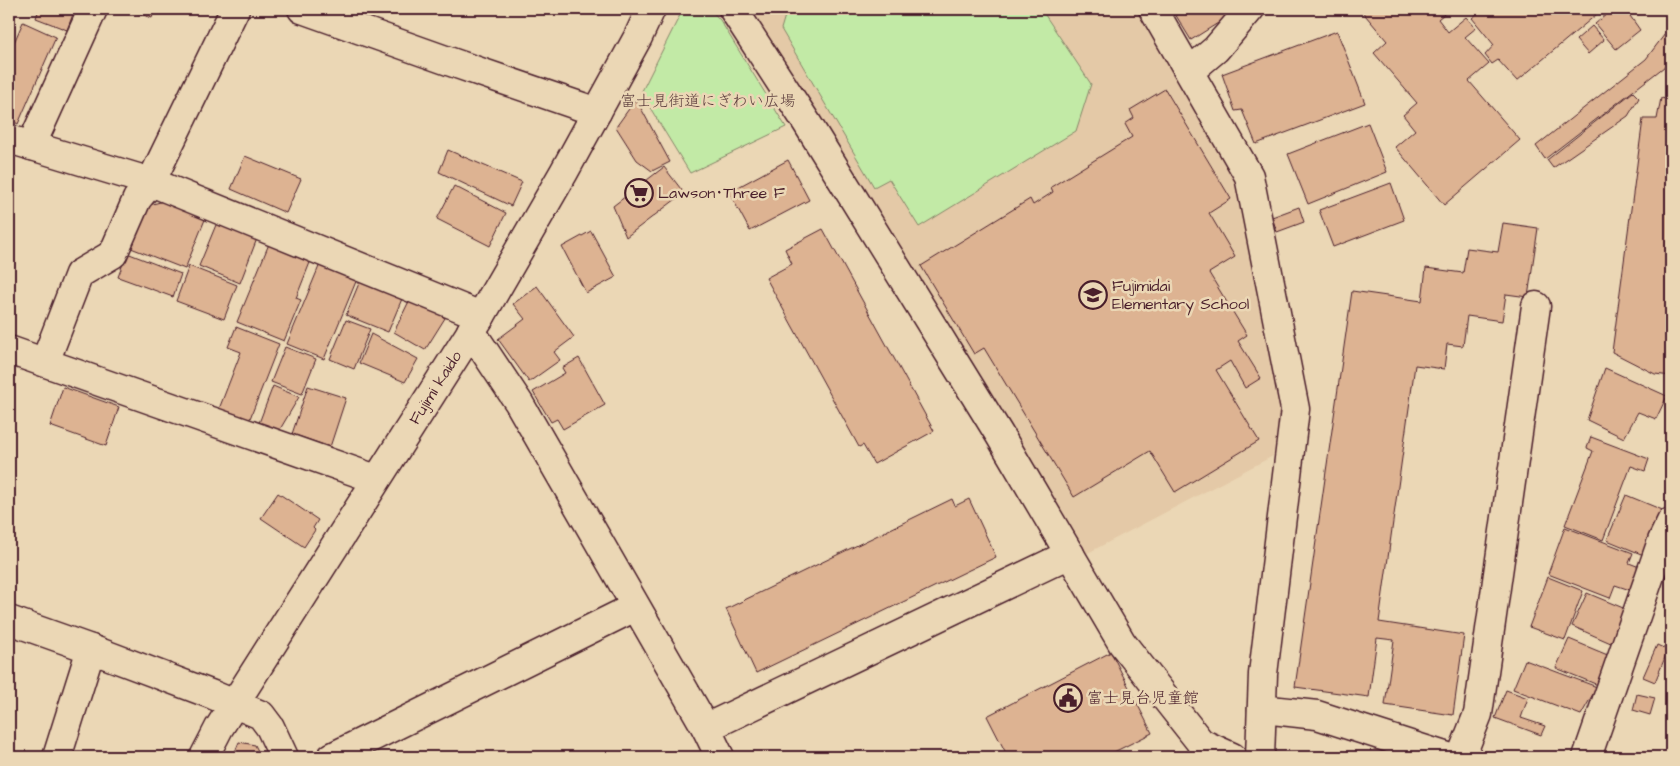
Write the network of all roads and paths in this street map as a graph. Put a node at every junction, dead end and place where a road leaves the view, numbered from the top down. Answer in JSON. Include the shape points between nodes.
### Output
{"nodes":[{"id":1,"x":93,"y":9,"type":"edge"},
{"id":2,"x":236,"y":9,"type":"edge"},
{"id":3,"x":302,"y":9,"type":"edge"},
{"id":4,"x":651,"y":9,"type":"edge"},
{"id":5,"x":733,"y":9,"type":"edge"},
{"id":6,"x":1153,"y":9,"type":"edge"},
{"id":7,"x":1250,"y":9,"type":"edge"},
{"id":8,"x":1190,"y":72,"type":"junction"},
{"id":9,"x":597,"y":112,"type":"junction"},
{"id":10,"x":20,"y":142,"type":"edge"},
{"id":11,"x":151,"y":182,"type":"junction"},
{"id":12,"x":1536,"y":306,"type":"dead end"},
{"id":13,"x":476,"y":323,"type":"junction"},
{"id":14,"x":9,"y":350,"type":"edge"},
{"id":15,"x":45,"y":362,"type":"junction"},
{"id":16,"x":376,"y":479,"type":"junction"},
{"id":17,"x":1671,"y":522,"type":"edge"},
{"id":18,"x":1070,"y":554,"type":"junction"},
{"id":19,"x":635,"y":607,"type":"junction"},
{"id":20,"x":9,"y":620,"type":"edge"},
{"id":21,"x":91,"y":649,"type":"junction"},
{"id":22,"x":235,"y":704,"type":"junction"},
{"id":23,"x":1262,"y":709,"type":"junction"},
{"id":24,"x":706,"y":728,"type":"junction"},
{"id":25,"x":57,"y":757,"type":"edge"},
{"id":26,"x":204,"y":757,"type":"edge"},
{"id":27,"x":284,"y":757,"type":"edge"},
{"id":28,"x":332,"y":757,"type":"edge"},
{"id":29,"x":720,"y":757,"type":"edge"},
{"id":30,"x":1232,"y":757,"type":"edge"},
{"id":31,"x":1260,"y":757,"type":"edge"},
{"id":32,"x":1448,"y":757,"type":"edge"},
{"id":33,"x":1461,"y":757,"type":"edge"},
{"id":34,"x":1587,"y":757,"type":"edge"}],
"edges":[{"from":1,"to":10,"type":"street"},
{"from":2,"to":11,"type":"street"},
{"from":3,"to":9,"type":"street"},
{"from":4,"to":9,"type":"street","name":"Fujimi kaido"},
{"from":5,"to":18,"type":"street","via":[[802,115]]},
{"from":6,"to":8,"type":"street"},
{"from":7,"to":8,"type":"street","via":[[1216,49]]},
{"from":8,"to":23,"type":"street","via":[[1249,176],[1295,409],[1263,674]]},
{"from":9,"to":13,"type":"street","name":"Fujimi kaido"},
{"from":10,"to":11,"type":"street"},
{"from":11,"to":13,"type":"street"},
{"from":11,"to":15,"type":"street","via":[[137,199],[113,254],[79,274]]},
{"from":12,"to":33,"type":"street","via":[[1478,714]]},
{"from":13,"to":16,"type":"street","name":"Fujimi kaido"},
{"from":13,"to":19,"type":"street"},
{"from":14,"to":15,"type":"street"},
{"from":15,"to":16,"type":"street"},
{"from":16,"to":22,"type":"street","name":"Fujimi kaido"},
{"from":17,"to":34,"type":"street"},
{"from":18,"to":24,"type":"street"},
{"from":18,"to":30,"type":"street","via":[[1122,643],[1201,743]]},
{"from":19,"to":24,"type":"street"},
{"from":19,"to":28,"type":"street"},
{"from":20,"to":21,"type":"street"},
{"from":21,"to":22,"type":"street"},
{"from":21,"to":25,"type":"street"},
{"from":22,"to":26,"type":"street","name":"Fujimi kaido"},
{"from":22,"to":27,"type":"street","via":[[261,715]]},
{"from":23,"to":31,"type":"street"},
{"from":23,"to":32,"type":"street","via":[[1318,714]]},
{"from":24,"to":29,"type":"street"}]}
